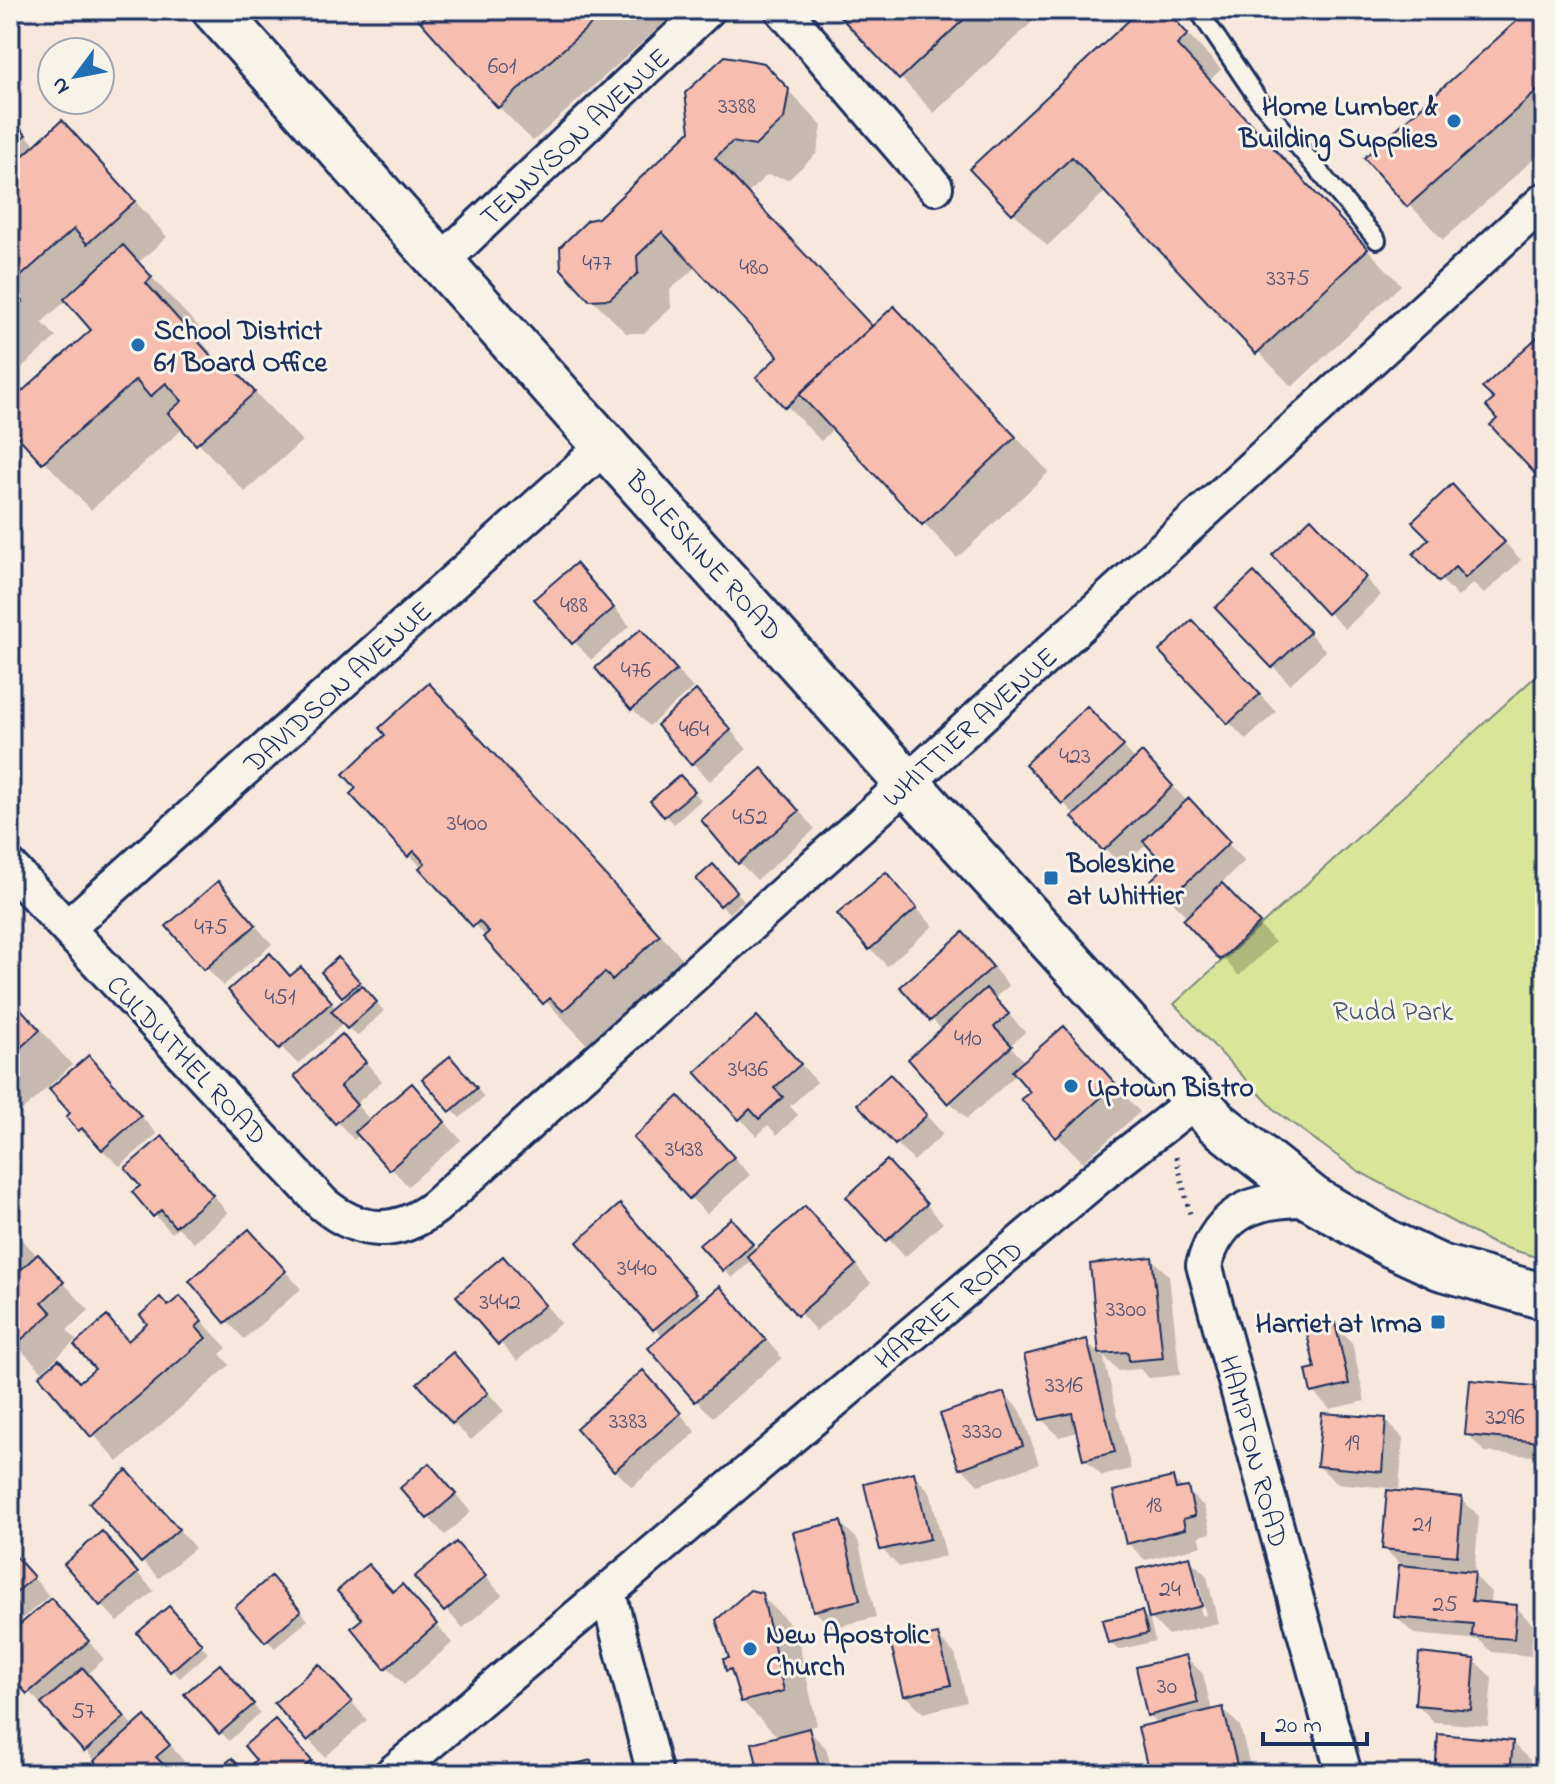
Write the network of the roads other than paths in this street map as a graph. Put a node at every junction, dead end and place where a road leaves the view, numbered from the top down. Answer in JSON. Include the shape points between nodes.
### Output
{"nodes":[{"id":1,"x":215,"y":10,"type":"edge"},
{"id":2,"x":707,"y":10,"type":"edge"},
{"id":3,"x":783,"y":10,"type":"edge"},
{"id":4,"x":1198,"y":10,"type":"edge"},
{"id":5,"x":935,"y":187,"type":"dead end"},
{"id":6,"x":1545,"y":200,"type":"edge"},
{"id":7,"x":1377,"y":240,"type":"dead end"},
{"id":8,"x":441,"y":262,"type":"junction"},
{"id":9,"x":607,"y":444,"type":"junction"},
{"id":10,"x":907,"y":783,"type":"junction"},
{"id":11,"x":10,"y":867,"type":"edge"},
{"id":12,"x":67,"y":928,"type":"junction"},
{"id":13,"x":1196,"y":1100,"type":"junction"},
{"id":14,"x":1313,"y":1199,"type":"junction"},
{"id":15,"x":380,"y":1231,"type":"joint"},
{"id":16,"x":1545,"y":1297,"type":"edge"},
{"id":17,"x":608,"y":1593,"type":"junction"},
{"id":18,"x":392,"y":1774,"type":"edge"},
{"id":19,"x":655,"y":1774,"type":"edge"},
{"id":20,"x":1344,"y":1774,"type":"edge"}],
"edges":[{"from":1,"to":8,"type":"main road","name":"BOLESKINE ROAD"},
{"from":2,"to":8,"type":"street","name":"TENNYSON AVENUE"},
{"from":3,"to":5,"type":"street"},
{"from":4,"to":7,"type":"lane","via":[[1258,99]]},
{"from":6,"to":10,"type":"street","name":"WHITTIER AVENUE"},
{"from":8,"to":9,"type":"main road","name":"BOLESKINE ROAD"},
{"from":9,"to":10,"type":"main road","name":"BOLESKINE ROAD"},
{"from":9,"to":12,"type":"street","name":"DAVIDSON AVENUE"},
{"from":10,"to":13,"type":"main road","name":"BOLESKINE ROAD"},
{"from":10,"to":15,"type":"street","name":"WHITTIER AVENUE","via":[[435,1207],[410,1223]]},
{"from":11,"to":12,"type":"street","name":"CULDUTHEL ROAD"},
{"from":12,"to":15,"type":"street","name":"CULDUTHEL ROAD","via":[[323,1204],[349,1222]]},
{"from":13,"to":14,"type":"main road","via":[[1241,1144]]},
{"from":13,"to":17,"type":"street","name":"HARRIET ROAD"},
{"from":14,"to":16,"type":"main road","via":[[1440,1267]]},
{"from":14,"to":20,"type":"street","name":"HAMPTON ROAD","via":[[1275,1199],[1248,1208],[1212,1238],[1204,1265]]},
{"from":17,"to":18,"type":"street","name":"HARRIET ROAD"},
{"from":17,"to":19,"type":"street"}]}
